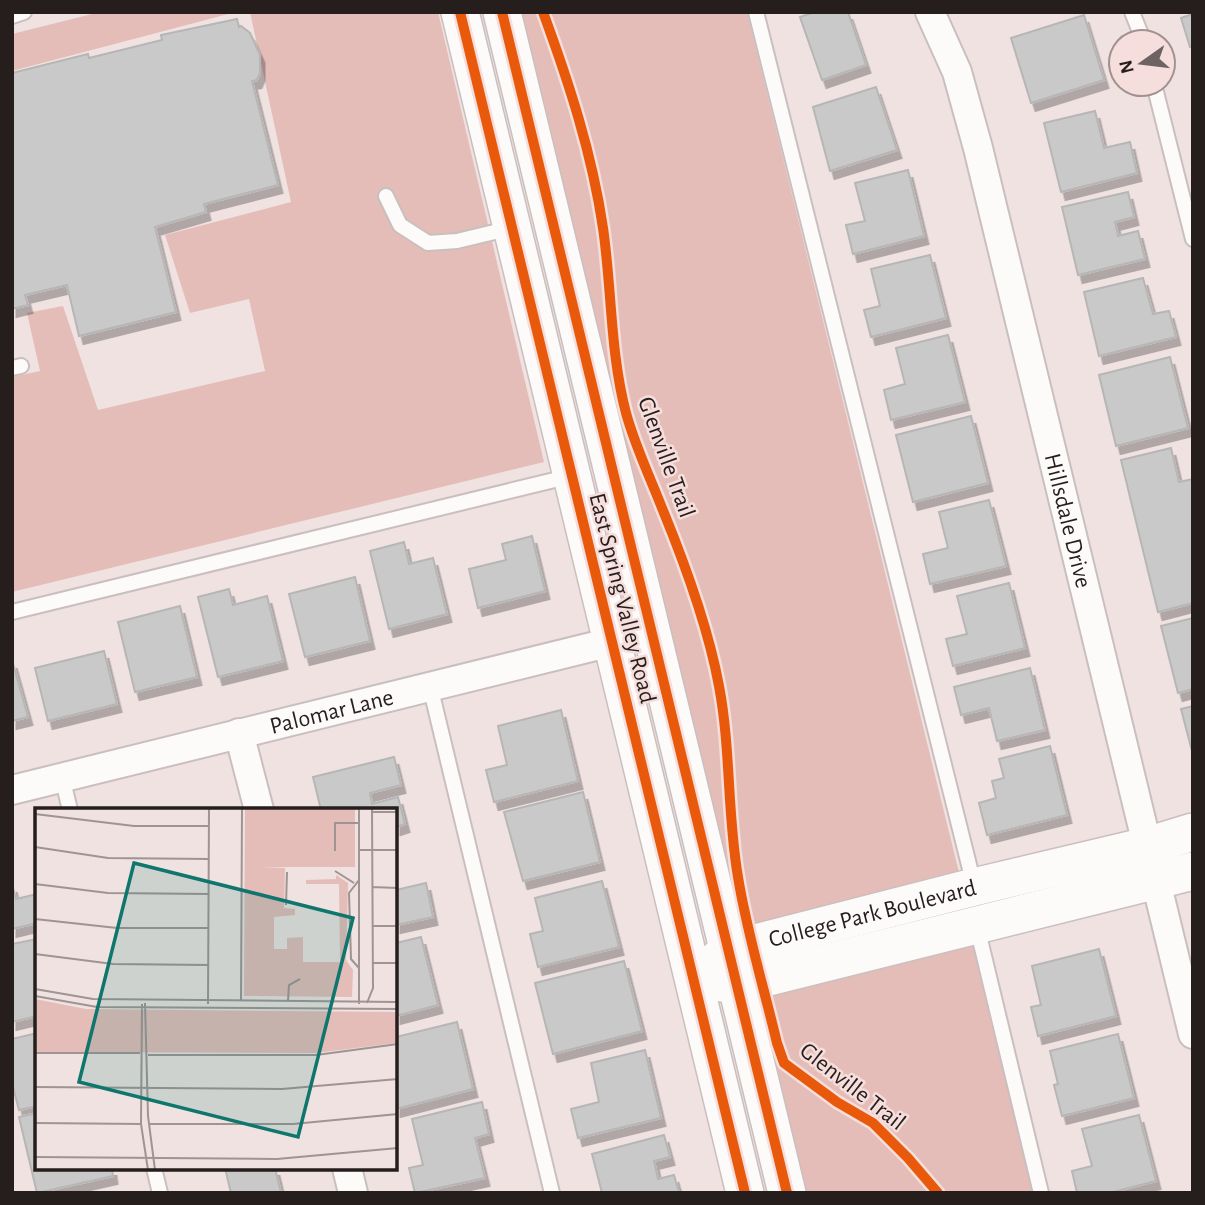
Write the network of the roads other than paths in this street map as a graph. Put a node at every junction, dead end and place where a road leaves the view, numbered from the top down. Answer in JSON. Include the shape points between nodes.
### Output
{"nodes":[{"id":1,"x":24,"y":12,"type":"edge"},
{"id":2,"x":460,"y":12,"type":"edge"},
{"id":3,"x":502,"y":12,"type":"edge"},
{"id":4,"x":756,"y":12,"type":"edge"},
{"id":5,"x":930,"y":12,"type":"edge"},
{"id":6,"x":12,"y":16,"type":"edge"},
{"id":7,"x":1158,"y":98,"type":"edge"},
{"id":8,"x":386,"y":196,"type":"dead end"},
{"id":9,"x":512,"y":228,"type":"junction"},
{"id":10,"x":1193,"y":239,"type":"edge"},
{"id":11,"x":572,"y":475,"type":"junction"},
{"id":12,"x":12,"y":611,"type":"edge"},
{"id":13,"x":652,"y":632,"type":"junction"},
{"id":14,"x":612,"y":642,"type":"junction"},
{"id":15,"x":430,"y":686,"type":"junction"},
{"id":16,"x":239,"y":733,"type":"junction"},
{"id":17,"x":62,"y":777,"type":"junction"},
{"id":18,"x":12,"y":790,"type":"edge"},
{"id":19,"x":70,"y":808,"type":"edge"},
{"id":20,"x":258,"y":808,"type":"edge"},
{"id":21,"x":1193,"y":832,"type":"edge"},
{"id":22,"x":1147,"y":846,"type":"junction"},
{"id":23,"x":1193,"y":871,"type":"edge"},
{"id":24,"x":1156,"y":881,"type":"junction"},
{"id":25,"x":974,"y":887,"type":"junction"},
{"id":26,"x":977,"y":927,"type":"junction"},
{"id":27,"x":728,"y":950,"type":"junction"},
{"id":28,"x":694,"y":981,"type":"junction"},
{"id":29,"x":737,"y":985,"type":"junction"},
{"id":30,"x":1193,"y":1034,"type":"edge"},
{"id":31,"x":154,"y":1170,"type":"edge"},
{"id":32,"x":347,"y":1170,"type":"edge"},
{"id":33,"x":160,"y":1193,"type":"edge"},
{"id":34,"x":353,"y":1193,"type":"edge"},
{"id":35,"x":551,"y":1193,"type":"edge"},
{"id":36,"x":745,"y":1193,"type":"edge"},
{"id":37,"x":787,"y":1193,"type":"edge"},
{"id":38,"x":1041,"y":1193,"type":"edge"}],
"edges":[{"from":1,"to":6,"type":"lane"},
{"from":2,"to":9,"type":"street","name":"East Spring Valley Road"},
{"from":3,"to":13,"type":"street","name":"East Spring Valley Road"},
{"from":4,"to":25,"type":"lane"},
{"from":5,"to":22,"type":"street","name":"Hillsdale Drive","via":[[957,72],[978,148]]},
{"from":7,"to":10,"type":"lane"},
{"from":8,"to":9,"type":"lane","via":[[400,225],[428,243]]},
{"from":9,"to":11,"type":"street","name":"East Spring Valley Road"},
{"from":11,"to":12,"type":"lane"},
{"from":11,"to":14,"type":"street","name":"East Spring Valley Road"},
{"from":13,"to":14,"type":"street","name":"Palomar Lane"},
{"from":13,"to":27,"type":"street","name":"East Spring Valley Road"},
{"from":14,"to":15,"type":"street","name":"Palomar Lane"},
{"from":14,"to":28,"type":"street","name":"East Spring Valley Road"},
{"from":15,"to":16,"type":"street","name":"Palomar Lane"},
{"from":15,"to":35,"type":"lane"},
{"from":16,"to":17,"type":"street","name":"Palomar Lane"},
{"from":16,"to":20,"type":"street"},
{"from":17,"to":18,"type":"street","name":"Palomar Lane"},
{"from":17,"to":19,"type":"lane"},
{"from":21,"to":22,"type":"street","name":"College Park Boulevard"},
{"from":22,"to":24,"type":"street","name":"Hillsdale Drive"},
{"from":22,"to":25,"type":"street","name":"College Park Boulevard"},
{"from":23,"to":24,"type":"street","name":"College Park Boulevard"},
{"from":24,"to":26,"type":"street","name":"College Park Boulevard"},
{"from":24,"to":30,"type":"street","name":"Hillsdale Drive"},
{"from":25,"to":27,"type":"street","name":"College Park Boulevard"},
{"from":26,"to":29,"type":"street","name":"College Park Boulevard"},
{"from":26,"to":38,"type":"lane"},
{"from":27,"to":28,"type":"street","name":"College Park Boulevard"},
{"from":27,"to":29,"type":"street","name":"East Spring Valley Road"},
{"from":28,"to":29,"type":"street","name":"College Park Boulevard"},
{"from":28,"to":36,"type":"street","name":"East Spring Valley Road"},
{"from":29,"to":37,"type":"street","name":"East Spring Valley Road"},
{"from":31,"to":33,"type":"lane"},
{"from":32,"to":34,"type":"street"}]}
